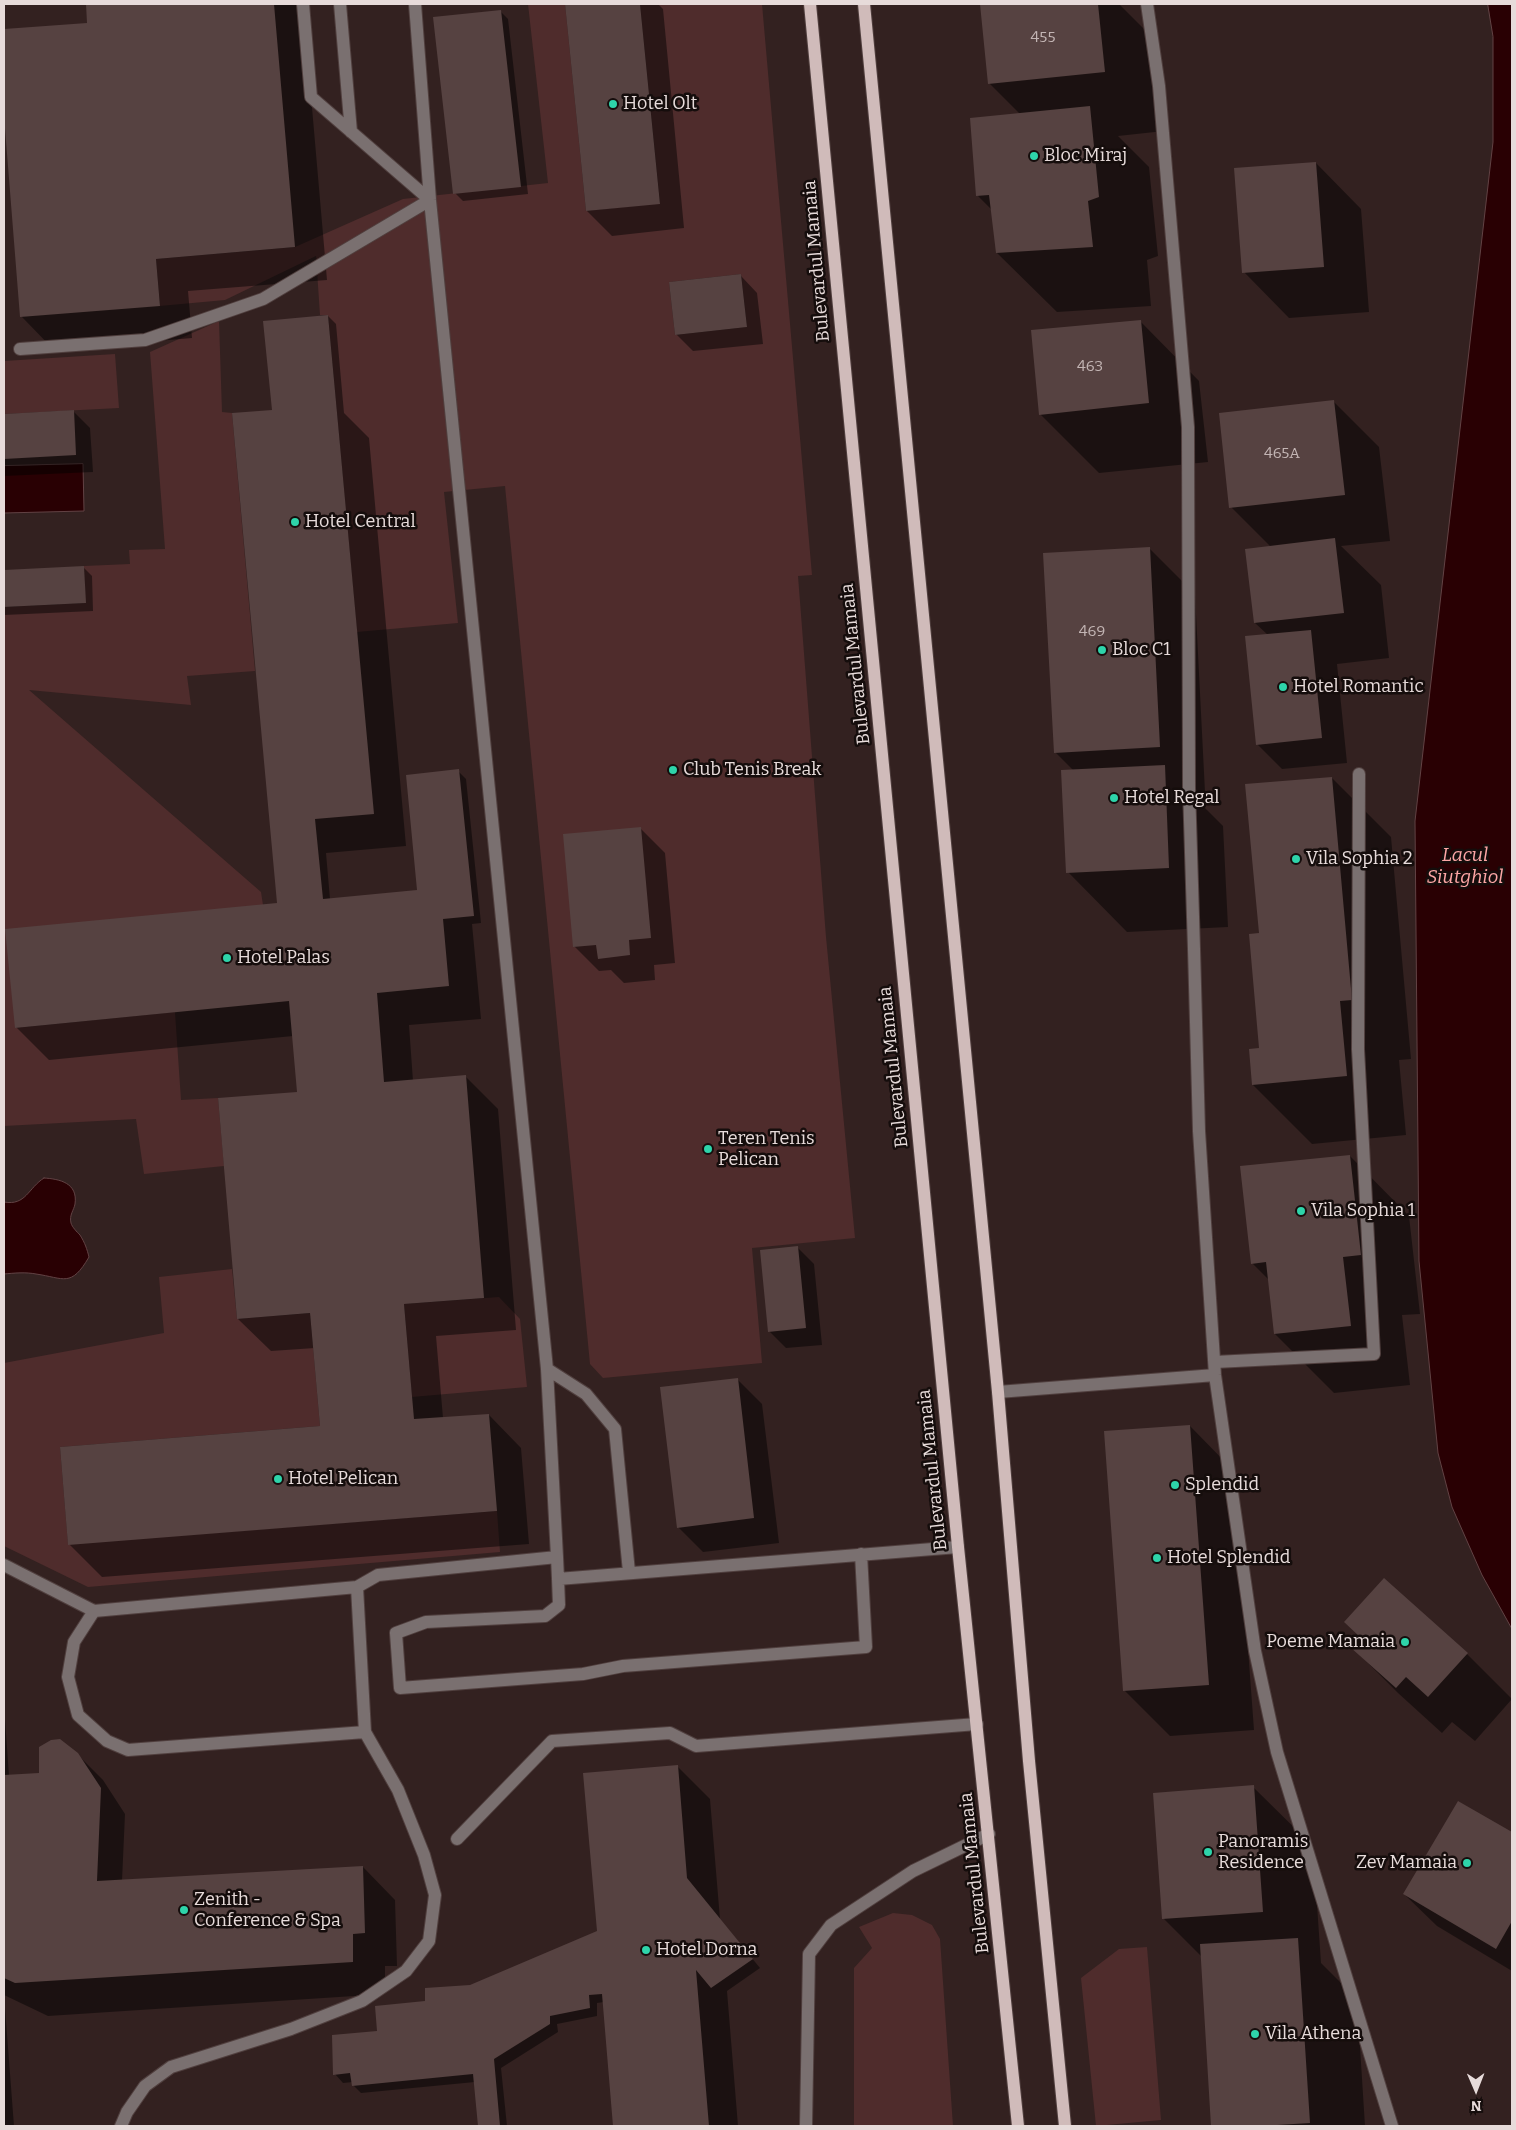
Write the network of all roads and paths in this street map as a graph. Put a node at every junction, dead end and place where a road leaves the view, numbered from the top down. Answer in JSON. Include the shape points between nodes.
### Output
{"nodes":[{"id":1,"x":303,"y":4,"type":"edge"},
{"id":2,"x":340,"y":4,"type":"edge"},
{"id":3,"x":415,"y":4,"type":"edge"},
{"id":4,"x":810,"y":4,"type":"edge"},
{"id":5,"x":864,"y":4,"type":"edge"},
{"id":6,"x":1147,"y":4,"type":"edge"},
{"id":7,"x":351,"y":132,"type":"junction"},
{"id":8,"x":430,"y":200,"type":"junction"},
{"id":9,"x":20,"y":349,"type":"dead end"},
{"id":10,"x":1359,"y":774,"type":"dead end"},
{"id":11,"x":1215,"y":1368,"type":"junction"},
{"id":12,"x":547,"y":1369,"type":"junction"},
{"id":13,"x":998,"y":1392,"type":"junction"},
{"id":14,"x":958,"y":1547,"type":"junction"},
{"id":15,"x":861,"y":1554,"type":"junction"},
{"id":16,"x":557,"y":1557,"type":"junction"},
{"id":17,"x":4,"y":1565,"type":"edge"},
{"id":18,"x":629,"y":1572,"type":"junction"},
{"id":19,"x":558,"y":1579,"type":"junction"},
{"id":20,"x":357,"y":1587,"type":"junction"},
{"id":21,"x":94,"y":1611,"type":"junction"},
{"id":22,"x":977,"y":1724,"type":"junction"},
{"id":23,"x":365,"y":1732,"type":"junction"},
{"id":24,"x":989,"y":1834,"type":"junction"},
{"id":25,"x":457,"y":1839,"type":"dead end"},
{"id":26,"x":121,"y":2126,"type":"edge"},
{"id":27,"x":806,"y":2126,"type":"edge"},
{"id":28,"x":1018,"y":2126,"type":"edge"},
{"id":29,"x":1065,"y":2126,"type":"edge"},
{"id":30,"x":1392,"y":2126,"type":"edge"}],
"edges":[{"from":1,"to":7,"type":"lane","via":[[311,97]]},
{"from":2,"to":7,"type":"lane"},
{"from":3,"to":8,"type":"lane"},
{"from":4,"to":14,"type":"main road","name":"Bulevardul Mamaia"},
{"from":5,"to":13,"type":"main road"},
{"from":6,"to":11,"type":"lane","via":[[1159,86],[1188,427],[1189,778],[1199,1131]]},
{"from":7,"to":8,"type":"lane"},
{"from":8,"to":9,"type":"lane","via":[[263,299],[145,340]]},
{"from":8,"to":12,"type":"lane"},
{"from":10,"to":11,"type":"lane","via":[[1358,1048],[1374,1354]]},
{"from":11,"to":13,"type":"lane"},
{"from":11,"to":30,"type":"lane","via":[[1255,1652],[1277,1752]]},
{"from":12,"to":16,"type":"lane"},
{"from":12,"to":18,"type":"lane","via":[[586,1394],[615,1429]]},
{"from":13,"to":29,"type":"main road","via":[[1028,1752]]},
{"from":14,"to":15,"type":"lane"},
{"from":14,"to":22,"type":"main road","name":"Bulevardul Mamaia"},
{"from":15,"to":18,"type":"lane"},
{"from":15,"to":19,"type":"lane","via":[[866,1647],[400,1688],[396,1634],[426,1622],[544,1616],[559,1605]]},
{"from":16,"to":19,"type":"lane"},
{"from":16,"to":20,"type":"lane","via":[[378,1574]]},
{"from":17,"to":21,"type":"lane"},
{"from":18,"to":19,"type":"lane"},
{"from":20,"to":21,"type":"lane"},
{"from":20,"to":23,"type":"lane"},
{"from":21,"to":23,"type":"lane","via":[[74,1642],[68,1677],[78,1715],[107,1741],[128,1750]]},
{"from":22,"to":24,"type":"main road","name":"Bulevardul Mamaia"},
{"from":22,"to":25,"type":"lane","via":[[696,1746],[670,1732],[552,1741]]},
{"from":23,"to":26,"type":"lane","via":[[398,1790],[424,1855],[435,1896],[430,1941],[406,1971],[362,2001],[291,2029],[171,2067],[145,2086]]},
{"from":24,"to":27,"type":"lane","via":[[913,1871],[831,1925],[809,1954]]},
{"from":24,"to":28,"type":"main road","name":"Bulevardul Mamaia"}]}
